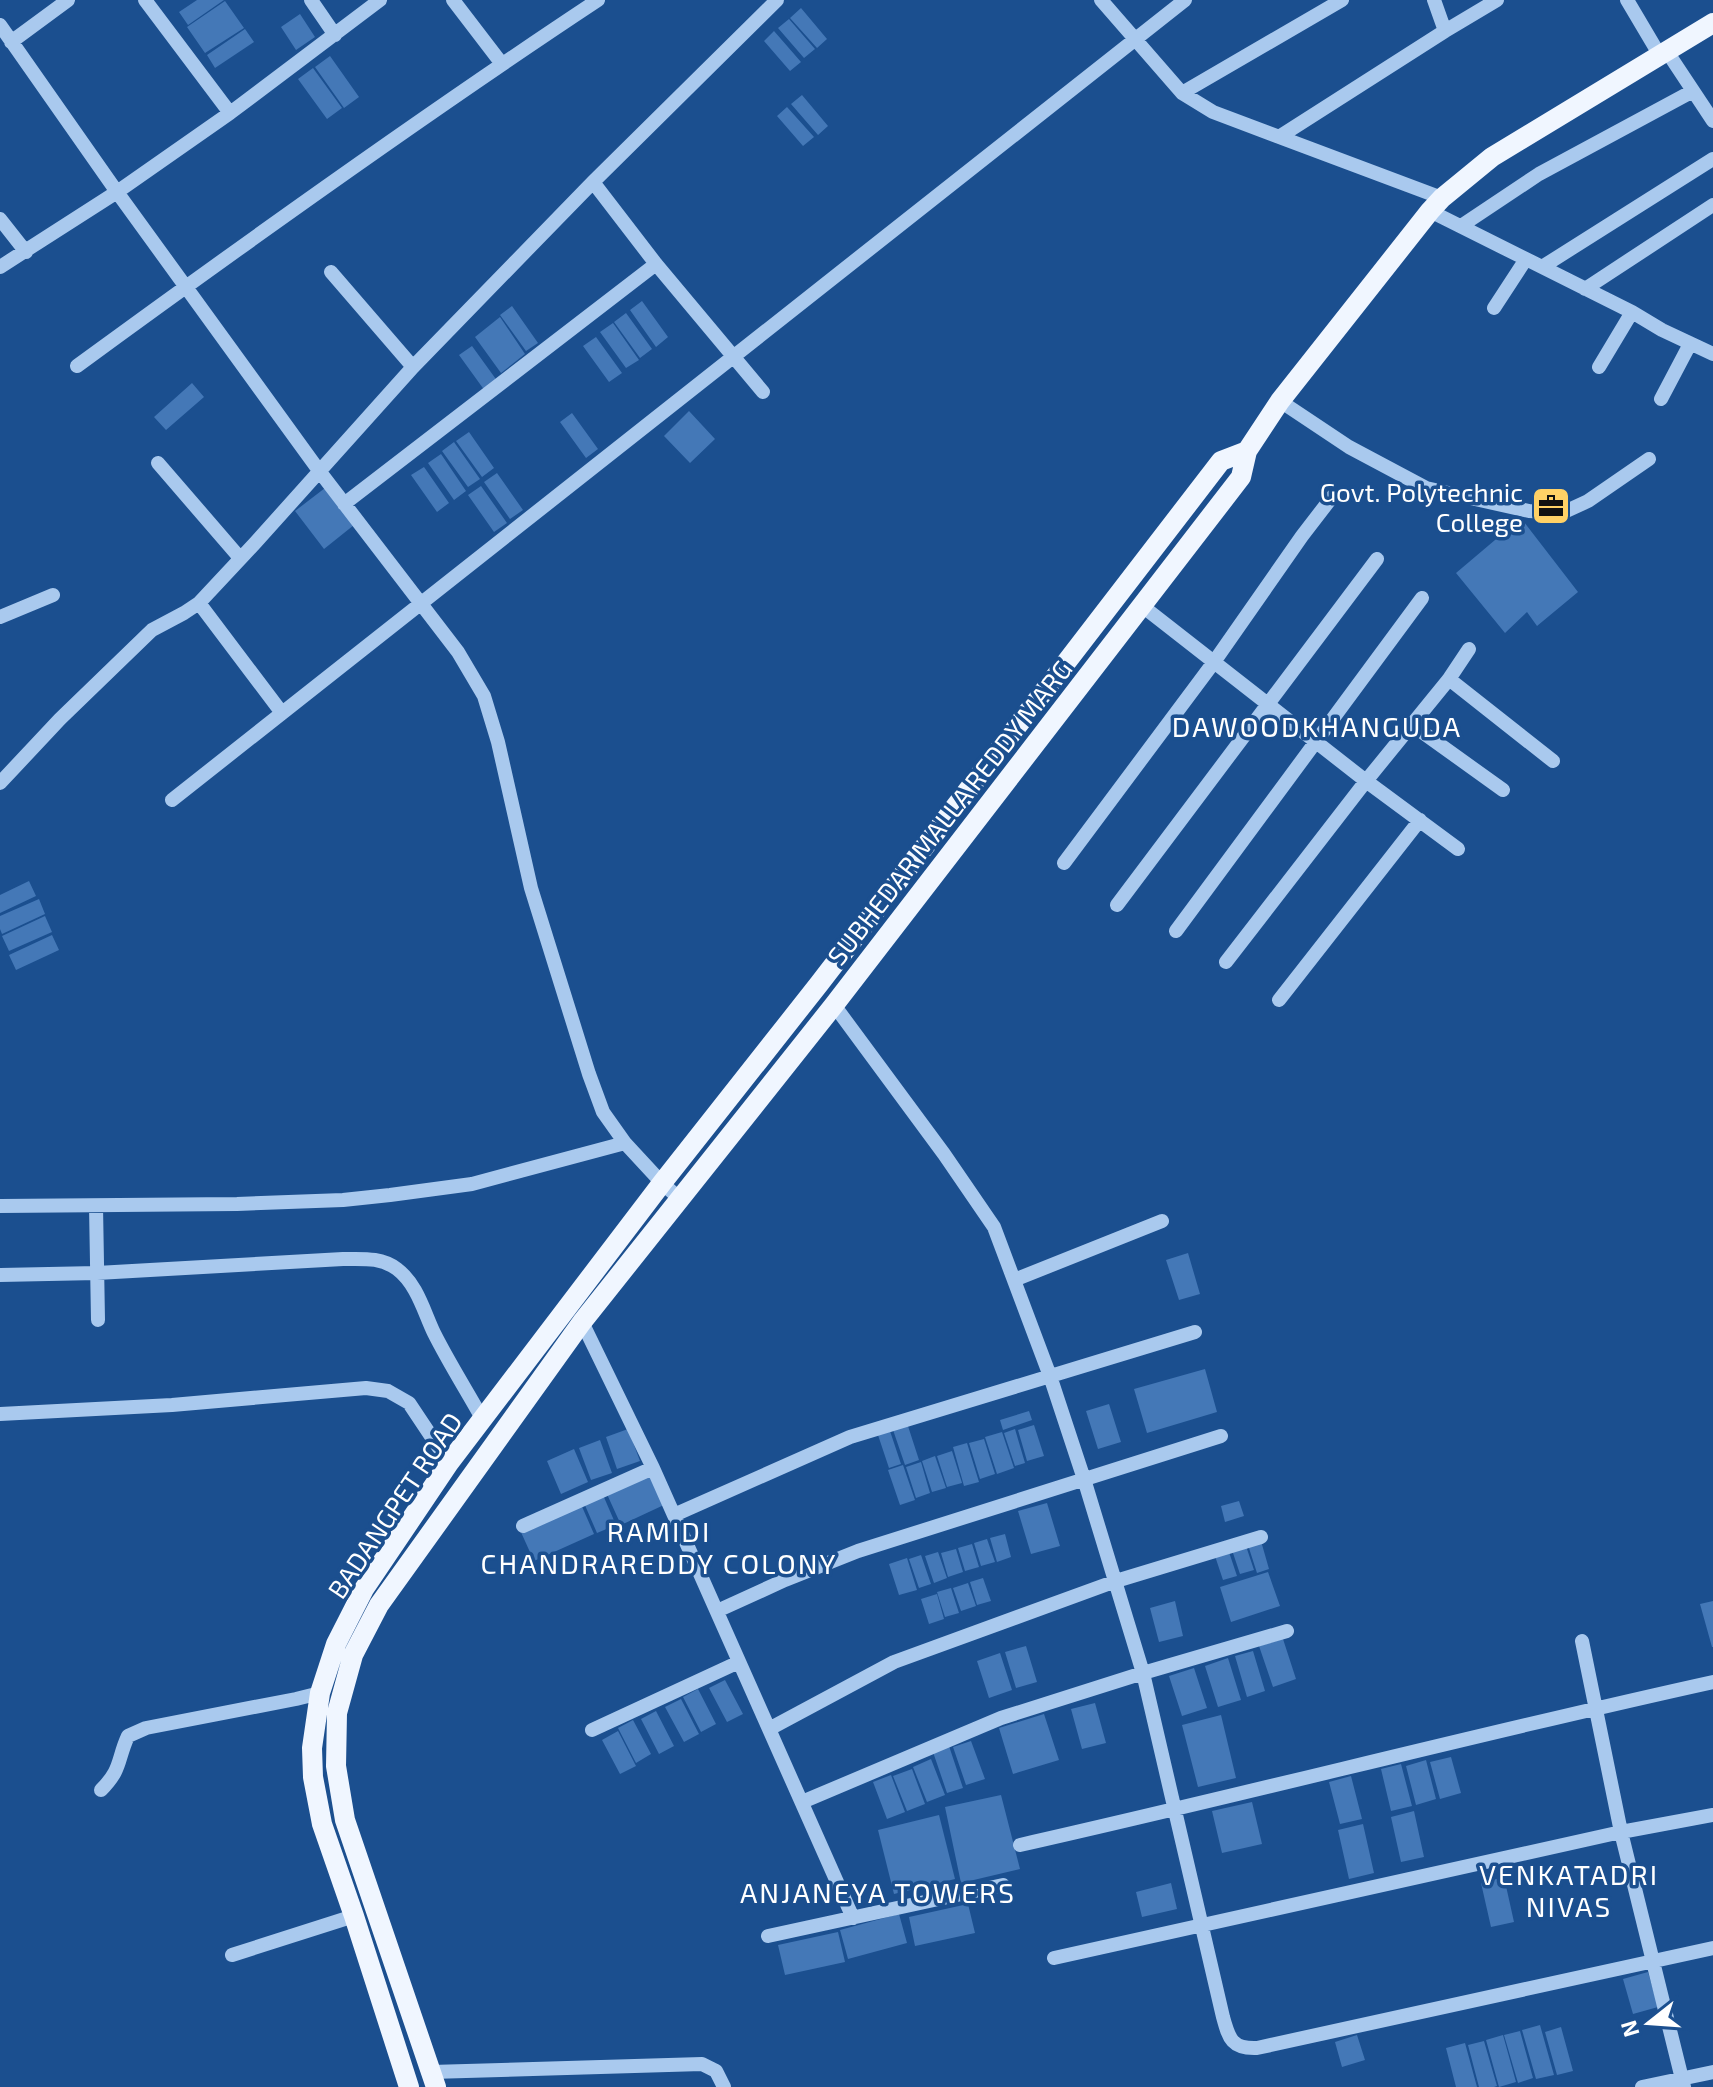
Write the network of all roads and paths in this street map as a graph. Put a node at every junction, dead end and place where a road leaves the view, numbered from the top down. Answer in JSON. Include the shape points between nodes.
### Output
{"nodes":[{"id":1,"x":68,"y":0,"type":"edge"},
{"id":2,"x":145,"y":0,"type":"edge"},
{"id":3,"x":311,"y":0,"type":"edge"},
{"id":4,"x":380,"y":0,"type":"edge"},
{"id":5,"x":453,"y":0,"type":"edge"},
{"id":6,"x":598,"y":0,"type":"edge"},
{"id":7,"x":777,"y":0,"type":"edge"},
{"id":8,"x":1101,"y":0,"type":"edge"},
{"id":9,"x":1185,"y":0,"type":"edge"},
{"id":10,"x":1342,"y":0,"type":"edge"},
{"id":11,"x":1434,"y":0,"type":"edge"},
{"id":12,"x":1497,"y":0,"type":"edge"},
{"id":13,"x":1627,"y":0,"type":"edge"},
{"id":14,"x":1713,"y":23,"type":"edge"},
{"id":15,"x":0,"y":25,"type":"edge"},
{"id":16,"x":1445,"y":31,"type":"junction"},
{"id":17,"x":335,"y":35,"type":"junction"},
{"id":18,"x":1135,"y":40,"type":"junction"},
{"id":19,"x":11,"y":42,"type":"junction"},
{"id":20,"x":1663,"y":52,"type":"junction"},
{"id":21,"x":502,"y":64,"type":"junction"},
{"id":22,"x":1693,"y":91,"type":"junction"},
{"id":23,"x":1182,"y":93,"type":"junction"},
{"id":24,"x":230,"y":113,"type":"junction"},
{"id":25,"x":1713,"y":121,"type":"edge"},
{"id":26,"x":1279,"y":137,"type":"junction"},
{"id":27,"x":1713,"y":159,"type":"edge"},
{"id":28,"x":593,"y":182,"type":"junction"},
{"id":29,"x":117,"y":192,"type":"junction"},
{"id":30,"x":1436,"y":204,"type":"junction"},
{"id":31,"x":1713,"y":205,"type":"edge"},
{"id":32,"x":0,"y":219,"type":"edge"},
{"id":33,"x":1461,"y":226,"type":"junction"},
{"id":34,"x":26,"y":252,"type":"junction"},
{"id":35,"x":1526,"y":259,"type":"junction"},
{"id":36,"x":656,"y":264,"type":"junction"},
{"id":37,"x":0,"y":267,"type":"edge"},
{"id":38,"x":1542,"y":267,"type":"junction"},
{"id":39,"x":331,"y":272,"type":"dead end"},
{"id":40,"x":186,"y":286,"type":"junction"},
{"id":41,"x":1585,"y":289,"type":"junction"},
{"id":42,"x":1494,"y":308,"type":"dead end"},
{"id":43,"x":1632,"y":312,"type":"junction"},
{"id":44,"x":1690,"y":344,"type":"junction"},
{"id":45,"x":1713,"y":354,"type":"edge"},
{"id":46,"x":734,"y":356,"type":"junction"},
{"id":47,"x":77,"y":366,"type":"dead end"},
{"id":48,"x":413,"y":367,"type":"junction"},
{"id":49,"x":1599,"y":367,"type":"dead end"},
{"id":50,"x":763,"y":392,"type":"dead end"},
{"id":51,"x":1661,"y":399,"type":"dead end"},
{"id":52,"x":1280,"y":401,"type":"junction"},
{"id":53,"x":1247,"y":451,"type":"junction"},
{"id":54,"x":1649,"y":459,"type":"dead end"},
{"id":55,"x":158,"y":463,"type":"dead end"},
{"id":56,"x":320,"y":472,"type":"junction"},
{"id":57,"x":1332,"y":497,"type":"dead end"},
{"id":58,"x":344,"y":504,"type":"junction"},
{"id":59,"x":240,"y":558,"type":"junction"},
{"id":60,"x":1377,"y":559,"type":"dead end"},
{"id":61,"x":53,"y":595,"type":"dead end"},
{"id":62,"x":1422,"y":598,"type":"dead end"},
{"id":63,"x":199,"y":603,"type":"junction"},
{"id":64,"x":421,"y":604,"type":"junction"},
{"id":65,"x":1141,"y":605,"type":"junction"},
{"id":66,"x":0,"y":617,"type":"edge"},
{"id":67,"x":1469,"y":649,"type":"dead end"},
{"id":68,"x":1214,"y":662,"type":"junction"},
{"id":69,"x":1449,"y":679,"type":"junction"},
{"id":70,"x":1268,"y":704,"type":"junction"},
{"id":71,"x":282,"y":713,"type":"junction"},
{"id":72,"x":1411,"y":724,"type":"junction"},
{"id":73,"x":1318,"y":742,"type":"junction"},
{"id":74,"x":1553,"y":761,"type":"dead end"},
{"id":75,"x":1366,"y":781,"type":"junction"},
{"id":76,"x":0,"y":783,"type":"edge"},
{"id":77,"x":1503,"y":790,"type":"dead end"},
{"id":78,"x":172,"y":800,"type":"dead end"},
{"id":79,"x":1420,"y":820,"type":"junction"},
{"id":80,"x":1458,"y":849,"type":"dead end"},
{"id":81,"x":1064,"y":863,"type":"dead end"},
{"id":82,"x":1117,"y":905,"type":"dead end"},
{"id":83,"x":1176,"y":931,"type":"dead end"},
{"id":84,"x":1226,"y":962,"type":"dead end"},
{"id":85,"x":1279,"y":1000,"type":"dead end"},
{"id":86,"x":834,"y":1005,"type":"junction"},
{"id":87,"x":625,"y":1143,"type":"junction"},
{"id":88,"x":662,"y":1183,"type":"junction"},
{"id":89,"x":680,"y":1199,"type":"junction"},
{"id":90,"x":0,"y":1206,"type":"edge"},
{"id":91,"x":96,"y":1206,"type":"junction"},
{"id":92,"x":1162,"y":1221,"type":"dead end"},
{"id":93,"x":97,"y":1273,"type":"junction"},
{"id":94,"x":0,"y":1275,"type":"edge"},
{"id":95,"x":1014,"y":1280,"type":"junction"},
{"id":96,"x":98,"y":1320,"type":"dead end"},
{"id":97,"x":582,"y":1322,"type":"junction"},
{"id":98,"x":1195,"y":1332,"type":"dead end"},
{"id":99,"x":1050,"y":1376,"type":"junction"},
{"id":100,"x":0,"y":1414,"type":"edge"},
{"id":101,"x":483,"y":1420,"type":"junction"},
{"id":102,"x":1221,"y":1436,"type":"dead end"},
{"id":103,"x":449,"y":1463,"type":"junction"},
{"id":104,"x":653,"y":1468,"type":"junction"},
{"id":105,"x":1084,"y":1479,"type":"junction"},
{"id":106,"x":674,"y":1515,"type":"junction"},
{"id":107,"x":523,"y":1526,"type":"dead end"},
{"id":108,"x":1261,"y":1537,"type":"dead end"},
{"id":109,"x":1116,"y":1581,"type":"junction"},
{"id":110,"x":717,"y":1611,"type":"junction"},
{"id":111,"x":1287,"y":1631,"type":"dead end"},
{"id":112,"x":1582,"y":1641,"type":"dead end"},
{"id":113,"x":739,"y":1662,"type":"junction"},
{"id":114,"x":1143,"y":1673,"type":"junction"},
{"id":115,"x":1713,"y":1682,"type":"edge"},
{"id":116,"x":320,"y":1693,"type":"junction"},
{"id":117,"x":1595,"y":1708,"type":"junction"},
{"id":118,"x":769,"y":1729,"type":"junction"},
{"id":119,"x":592,"y":1730,"type":"dead end"},
{"id":120,"x":101,"y":1790,"type":"dead end"},
{"id":121,"x":802,"y":1802,"type":"junction"},
{"id":122,"x":1174,"y":1810,"type":"junction"},
{"id":123,"x":1713,"y":1815,"type":"edge"},
{"id":124,"x":1621,"y":1832,"type":"junction"},
{"id":125,"x":1020,"y":1845,"type":"dead end"},
{"id":126,"x":1003,"y":1885,"type":"dead end"},
{"id":127,"x":354,"y":1916,"type":"junction"},
{"id":128,"x":853,"y":1918,"type":"junction"},
{"id":129,"x":1203,"y":1925,"type":"junction"},
{"id":130,"x":768,"y":1936,"type":"dead end"},
{"id":131,"x":1713,"y":1948,"type":"edge"},
{"id":132,"x":232,"y":1955,"type":"dead end"},
{"id":133,"x":1054,"y":1958,"type":"dead end"},
{"id":134,"x":1652,"y":1962,"type":"junction"},
{"id":135,"x":1713,"y":2072,"type":"edge"},
{"id":136,"x":433,"y":2080,"type":"edge"},
{"id":137,"x":1683,"y":2083,"type":"edge"},
{"id":138,"x":409,"y":2087,"type":"edge"},
{"id":139,"x":724,"y":2087,"type":"edge"},
{"id":140,"x":1642,"y":2087,"type":"edge"}],
"edges":[{"from":1,"to":19,"type":"street"},
{"from":2,"to":24,"type":"street"},
{"from":3,"to":17,"type":"street"},
{"from":4,"to":17,"type":"street"},
{"from":5,"to":21,"type":"street"},
{"from":6,"to":21,"type":"street"},
{"from":7,"to":28,"type":"street"},
{"from":8,"to":18,"type":"street"},
{"from":9,"to":18,"type":"street"},
{"from":10,"to":23,"type":"street"},
{"from":11,"to":16,"type":"street"},
{"from":12,"to":16,"type":"street"},
{"from":13,"to":20,"type":"street"},
{"from":14,"to":20,"type":"main road","name":"SUBHEDAR MALLA REDDY MARG"},
{"from":15,"to":19,"type":"street"},
{"from":16,"to":26,"type":"street"},
{"from":17,"to":24,"type":"street"},
{"from":18,"to":23,"type":"street"},
{"from":18,"to":46,"type":"street"},
{"from":19,"to":29,"type":"street"},
{"from":20,"to":22,"type":"street"},
{"from":20,"to":30,"type":"main road","name":"SUBHEDAR MALLA REDDY MARG","via":[[1492,157]]},
{"from":21,"to":40,"type":"street"},
{"from":22,"to":25,"type":"street"},
{"from":22,"to":33,"type":"street","via":[[1539,174]]},
{"from":23,"to":26,"type":"street","via":[[1213,112]]},
{"from":24,"to":29,"type":"street"},
{"from":26,"to":30,"type":"street"},
{"from":27,"to":38,"type":"street"},
{"from":28,"to":36,"type":"street"},
{"from":28,"to":48,"type":"street"},
{"from":29,"to":34,"type":"street"},
{"from":29,"to":40,"type":"street"},
{"from":30,"to":33,"type":"street"},
{"from":30,"to":52,"type":"main road","name":"SUBHEDAR MALLA REDDY MARG"},
{"from":31,"to":41,"type":"street"},
{"from":32,"to":34,"type":"street"},
{"from":33,"to":35,"type":"street"},
{"from":34,"to":37,"type":"street"},
{"from":35,"to":38,"type":"street"},
{"from":35,"to":42,"type":"street"},
{"from":36,"to":46,"type":"street"},
{"from":36,"to":58,"type":"street"},
{"from":38,"to":41,"type":"street"},
{"from":39,"to":48,"type":"street"},
{"from":40,"to":47,"type":"street"},
{"from":40,"to":56,"type":"street"},
{"from":41,"to":43,"type":"street"},
{"from":43,"to":44,"type":"street"},
{"from":43,"to":49,"type":"street"},
{"from":44,"to":45,"type":"street"},
{"from":44,"to":51,"type":"street"},
{"from":46,"to":50,"type":"street"},
{"from":46,"to":64,"type":"street"},
{"from":48,"to":56,"type":"street"},
{"from":52,"to":53,"type":"main road","name":"SUBHEDAR MALLA REDDY MARG"},
{"from":52,"to":54,"type":"street","via":[[1349,447],[1426,488],[1529,511],[1562,513]]},
{"from":53,"to":65,"type":"main road","name":"SUBHEDAR MALLA REDDY MARG","via":[[1241,477]]},
{"from":53,"to":88,"type":"main road","name":"SUBHEDAR MALLA REDDY MARG","via":[[1221,461]]},
{"from":55,"to":59,"type":"street"},
{"from":56,"to":58,"type":"street"},
{"from":56,"to":59,"type":"street"},
{"from":57,"to":68,"type":"street"},
{"from":58,"to":64,"type":"street"},
{"from":59,"to":63,"type":"street"},
{"from":60,"to":70,"type":"street"},
{"from":61,"to":66,"type":"street"},
{"from":62,"to":73,"type":"street"},
{"from":63,"to":71,"type":"street"},
{"from":63,"to":76,"type":"street","via":[[152,630]]},
{"from":64,"to":71,"type":"street"},
{"from":64,"to":87,"type":"street","via":[[484,696],[531,888],[589,1074],[603,1112]]},
{"from":65,"to":68,"type":"street"},
{"from":65,"to":86,"type":"main road","name":"SUBHEDAR MALLA REDDY MARG"},
{"from":67,"to":69,"type":"street"},
{"from":68,"to":70,"type":"street"},
{"from":68,"to":81,"type":"street"},
{"from":69,"to":72,"type":"street"},
{"from":69,"to":74,"type":"street"},
{"from":70,"to":73,"type":"street"},
{"from":70,"to":82,"type":"street"},
{"from":71,"to":78,"type":"street"},
{"from":72,"to":75,"type":"street"},
{"from":72,"to":77,"type":"street"},
{"from":73,"to":75,"type":"street"},
{"from":73,"to":83,"type":"street"},
{"from":75,"to":79,"type":"street"},
{"from":75,"to":84,"type":"street"},
{"from":79,"to":80,"type":"street"},
{"from":79,"to":85,"type":"street"},
{"from":86,"to":89,"type":"main road","name":"SUBHEDAR MALLA REDDY MARG"},
{"from":86,"to":95,"type":"street","via":[[994,1227]]},
{"from":87,"to":88,"type":"street"},
{"from":87,"to":91,"type":"street","via":[[472,1184],[390,1195]]},
{"from":88,"to":89,"type":"street"},
{"from":88,"to":101,"type":"main road","name":"BADANGPET ROAD"},
{"from":89,"to":97,"type":"main road","name":"BADANGPET ROAD"},
{"from":90,"to":91,"type":"street"},
{"from":91,"to":93,"type":"street"},
{"from":92,"to":95,"type":"street"},
{"from":93,"to":94,"type":"street"},
{"from":93,"to":96,"type":"street"},
{"from":93,"to":101,"type":"street","via":[[382,1261],[399,1271],[415,1291]]},
{"from":95,"to":99,"type":"street"},
{"from":97,"to":104,"type":"street"},
{"from":97,"to":136,"type":"main road","name":"BADANGPET ROAD","via":[[379,1605],[353,1655],[337,1713],[336,1766],[345,1820]]},
{"from":98,"to":99,"type":"street"},
{"from":99,"to":105,"type":"street"},
{"from":99,"to":106,"type":"street","via":[[850,1437]]},
{"from":100,"to":103,"type":"street","via":[[366,1388],[388,1391],[409,1403]]},
{"from":101,"to":103,"type":"main road","name":"BADANGPET ROAD"},
{"from":102,"to":105,"type":"street"},
{"from":103,"to":116,"type":"main road","name":"BADANGPET ROAD","via":[[364,1589],[336,1644]]},
{"from":104,"to":106,"type":"street"},
{"from":104,"to":107,"type":"street"},
{"from":105,"to":109,"type":"street"},
{"from":105,"to":110,"type":"street","via":[[858,1551]]},
{"from":106,"to":110,"type":"street"},
{"from":108,"to":109,"type":"street"},
{"from":109,"to":114,"type":"street"},
{"from":109,"to":118,"type":"street","via":[[894,1662]]},
{"from":110,"to":113,"type":"street"},
{"from":111,"to":114,"type":"street"},
{"from":112,"to":117,"type":"street"},
{"from":113,"to":118,"type":"street"},
{"from":113,"to":119,"type":"street"},
{"from":114,"to":121,"type":"street","via":[[1001,1718]]},
{"from":114,"to":122,"type":"street"},
{"from":115,"to":117,"type":"street"},
{"from":116,"to":120,"type":"street","via":[[146,1728],[128,1736],[117,1771]]},
{"from":116,"to":127,"type":"main road","name":"BADANGPET ROAD","via":[[313,1777],[322,1824]]},
{"from":117,"to":122,"type":"street"},
{"from":117,"to":124,"type":"street"},
{"from":118,"to":121,"type":"street"},
{"from":121,"to":128,"type":"street"},
{"from":122,"to":125,"type":"street"},
{"from":122,"to":129,"type":"street"},
{"from":123,"to":124,"type":"street"},
{"from":124,"to":129,"type":"street"},
{"from":124,"to":134,"type":"street"},
{"from":126,"to":128,"type":"street"},
{"from":127,"to":132,"type":"street"},
{"from":127,"to":138,"type":"main road","name":"BADANGPET ROAD"},
{"from":128,"to":130,"type":"street"},
{"from":129,"to":133,"type":"street"},
{"from":129,"to":134,"type":"street","via":[[1226,2027],[1235,2044],[1245,2048]]},
{"from":131,"to":134,"type":"street"},
{"from":134,"to":137,"type":"street"},
{"from":135,"to":137,"type":"street"},
{"from":136,"to":139,"type":"street","via":[[702,2064],[716,2071]]},
{"from":137,"to":140,"type":"street"}]}
